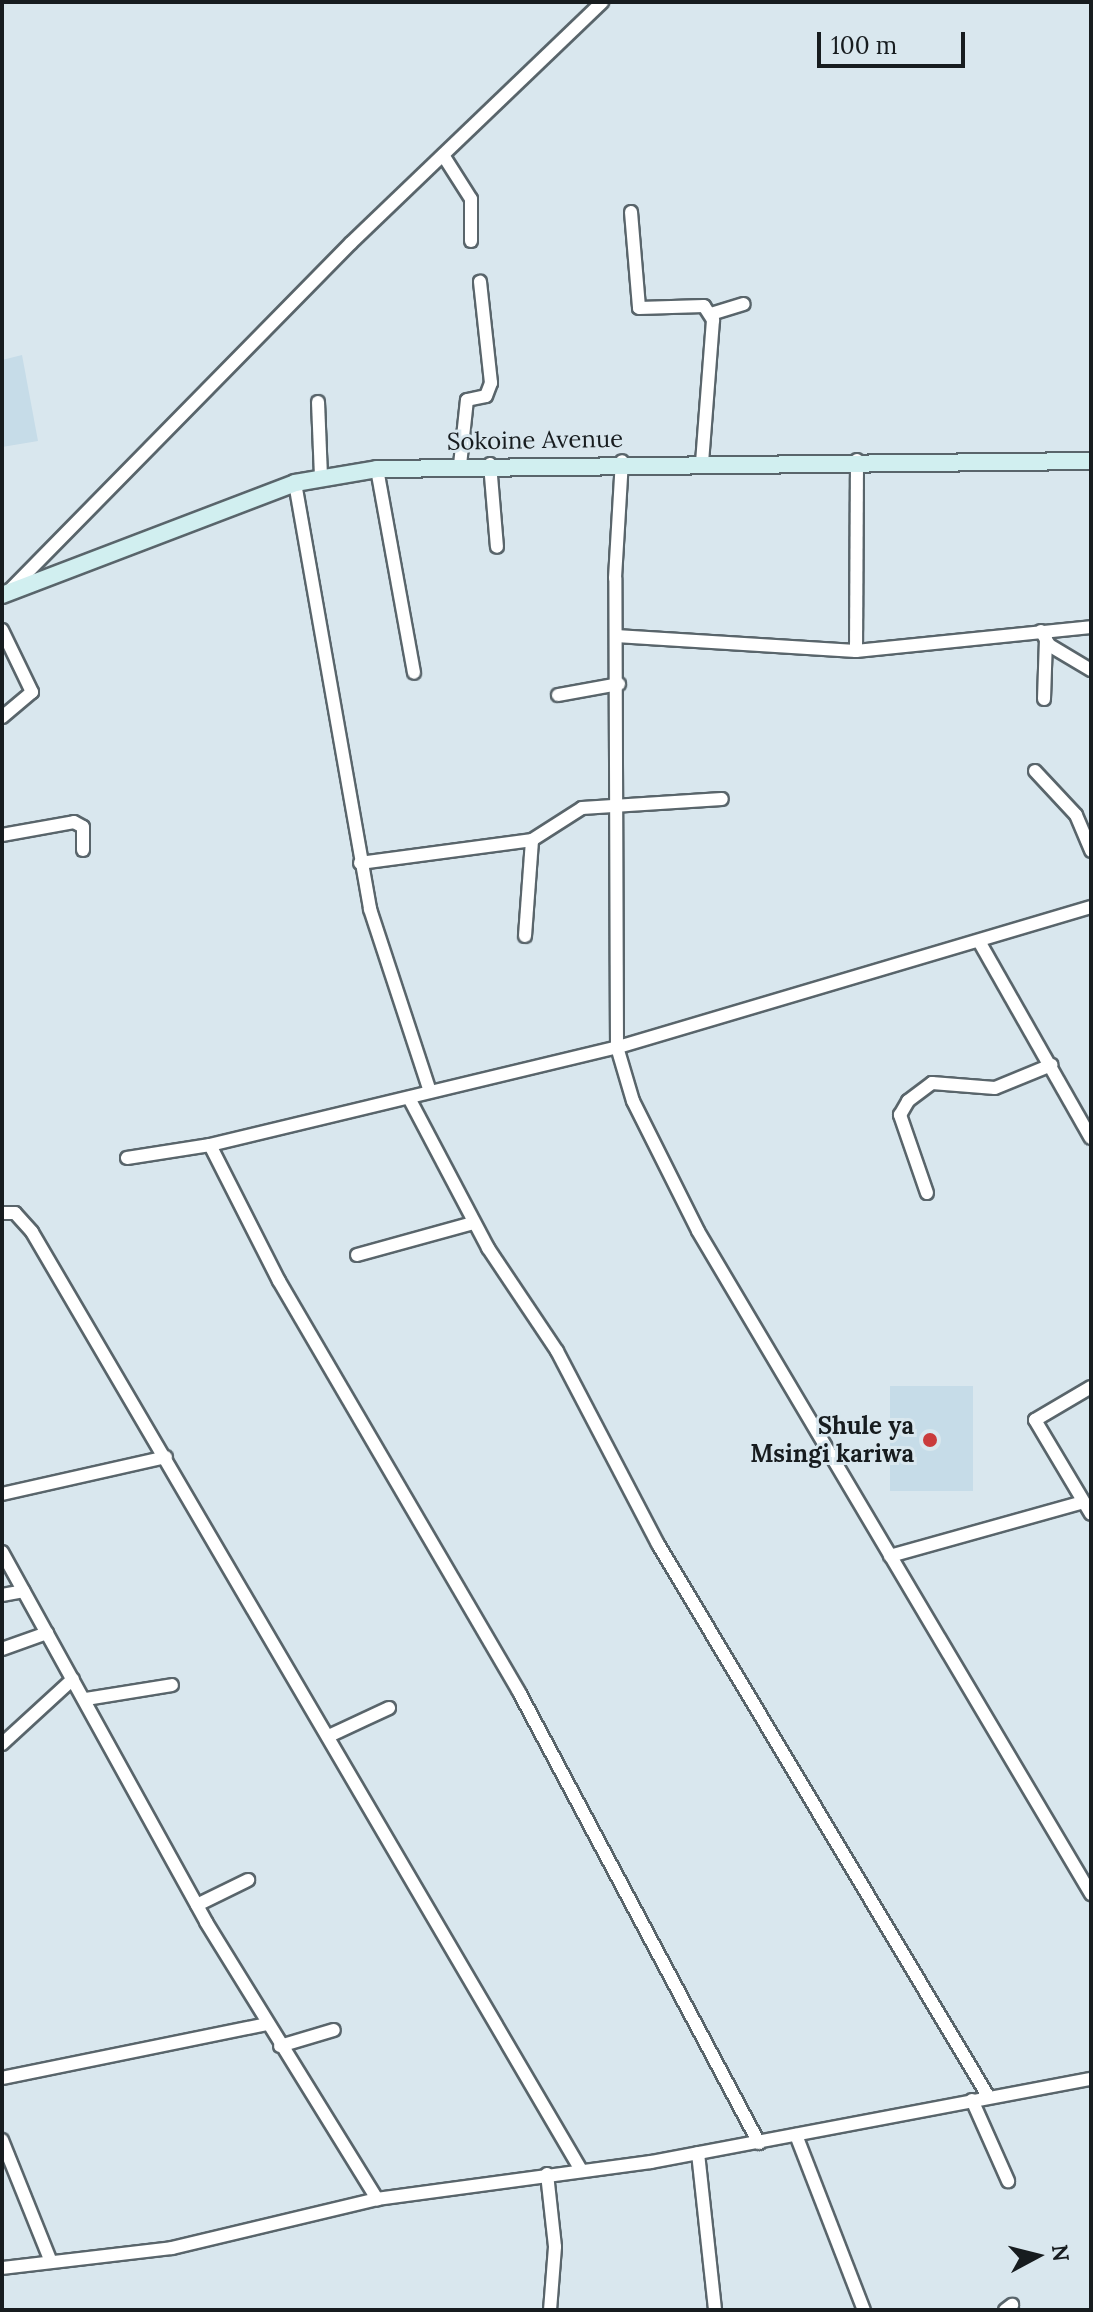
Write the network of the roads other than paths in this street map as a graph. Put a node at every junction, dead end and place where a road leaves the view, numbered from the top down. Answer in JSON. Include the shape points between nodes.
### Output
{"nodes":[{"id":1,"x":602,"y":2,"type":"edge"},
{"id":2,"x":443,"y":155,"type":"junction"},
{"id":3,"x":631,"y":212,"type":"dead end"},
{"id":4,"x":471,"y":241,"type":"dead end"},
{"id":5,"x":480,"y":282,"type":"dead end"},
{"id":6,"x":743,"y":304,"type":"dead end"},
{"id":7,"x":711,"y":314,"type":"junction"},
{"id":8,"x":318,"y":402,"type":"dead end"},
{"id":9,"x":857,"y":460,"type":"junction"},
{"id":10,"x":622,"y":461,"type":"junction"},
{"id":11,"x":1091,"y":461,"type":"edge"},
{"id":12,"x":702,"y":462,"type":"junction"},
{"id":13,"x":490,"y":464,"type":"junction"},
{"id":14,"x":460,"y":465,"type":"junction"},
{"id":15,"x":377,"y":469,"type":"junction"},
{"id":16,"x":321,"y":478,"type":"junction"},
{"id":17,"x":295,"y":483,"type":"junction"},
{"id":18,"x":497,"y":547,"type":"dead end"},
{"id":19,"x":6,"y":593,"type":"edge"},
{"id":20,"x":1091,"y":627,"type":"edge"},
{"id":21,"x":2,"y":630,"type":"edge"},
{"id":22,"x":1043,"y":635,"type":"junction"},
{"id":23,"x":616,"y":636,"type":"junction"},
{"id":24,"x":856,"y":651,"type":"junction"},
{"id":25,"x":1091,"y":670,"type":"edge"},
{"id":26,"x":414,"y":673,"type":"dead end"},
{"id":27,"x":619,"y":684,"type":"junction"},
{"id":28,"x":558,"y":695,"type":"dead end"},
{"id":29,"x":1044,"y":699,"type":"dead end"},
{"id":30,"x":2,"y":717,"type":"edge"},
{"id":31,"x":1035,"y":771,"type":"dead end"},
{"id":32,"x":722,"y":799,"type":"dead end"},
{"id":33,"x":616,"y":806,"type":"junction"},
{"id":34,"x":2,"y":835,"type":"edge"},
{"id":35,"x":532,"y":840,"type":"junction"},
{"id":36,"x":83,"y":850,"type":"dead end"},
{"id":37,"x":1091,"y":851,"type":"edge"},
{"id":38,"x":360,"y":863,"type":"junction"},
{"id":39,"x":1091,"y":907,"type":"edge"},
{"id":40,"x":525,"y":936,"type":"dead end"},
{"id":41,"x":980,"y":943,"type":"junction"},
{"id":42,"x":617,"y":1047,"type":"junction"},
{"id":43,"x":1051,"y":1065,"type":"junction"},
{"id":44,"x":430,"y":1091,"type":"junction"},
{"id":45,"x":409,"y":1098,"type":"junction"},
{"id":46,"x":1091,"y":1138,"type":"edge"},
{"id":47,"x":210,"y":1145,"type":"junction"},
{"id":48,"x":127,"y":1158,"type":"dead end"},
{"id":49,"x":927,"y":1193,"type":"dead end"},
{"id":50,"x":2,"y":1213,"type":"edge"},
{"id":51,"x":473,"y":1223,"type":"junction"},
{"id":52,"x":357,"y":1255,"type":"dead end"},
{"id":53,"x":1091,"y":1387,"type":"edge"},
{"id":54,"x":166,"y":1457,"type":"junction"},
{"id":55,"x":2,"y":1494,"type":"edge"},
{"id":56,"x":1083,"y":1502,"type":"junction"},
{"id":57,"x":1091,"y":1514,"type":"edge"},
{"id":58,"x":2,"y":1552,"type":"edge"},
{"id":59,"x":890,"y":1556,"type":"junction"},
{"id":60,"x":24,"y":1591,"type":"junction"},
{"id":61,"x":2,"y":1595,"type":"edge"},
{"id":62,"x":47,"y":1633,"type":"junction"},
{"id":63,"x":2,"y":1649,"type":"edge"},
{"id":64,"x":73,"y":1679,"type":"junction"},
{"id":65,"x":172,"y":1685,"type":"dead end"},
{"id":66,"x":86,"y":1699,"type":"junction"},
{"id":67,"x":389,"y":1708,"type":"dead end"},
{"id":68,"x":331,"y":1735,"type":"junction"},
{"id":69,"x":2,"y":1744,"type":"edge"},
{"id":70,"x":248,"y":1880,"type":"dead end"},
{"id":71,"x":1091,"y":1894,"type":"edge"},
{"id":72,"x":197,"y":1905,"type":"junction"},
{"id":73,"x":267,"y":2024,"type":"junction"},
{"id":74,"x":334,"y":2030,"type":"dead end"},
{"id":75,"x":280,"y":2046,"type":"junction"},
{"id":76,"x":2,"y":2078,"type":"edge"},
{"id":77,"x":1091,"y":2079,"type":"edge"},
{"id":78,"x":988,"y":2096,"type":"junction"},
{"id":79,"x":972,"y":2100,"type":"junction"},
{"id":80,"x":796,"y":2135,"type":"junction"},
{"id":81,"x":2,"y":2140,"type":"edge"},
{"id":82,"x":759,"y":2143,"type":"junction"},
{"id":83,"x":698,"y":2153,"type":"junction"},
{"id":84,"x":581,"y":2170,"type":"junction"},
{"id":85,"x":547,"y":2174,"type":"junction"},
{"id":86,"x":1008,"y":2181,"type":"dead end"},
{"id":87,"x":377,"y":2199,"type":"junction"},
{"id":88,"x":51,"y":2262,"type":"junction"},
{"id":89,"x":2,"y":2268,"type":"edge"},
{"id":90,"x":550,"y":2310,"type":"edge"},
{"id":91,"x":715,"y":2310,"type":"edge"},
{"id":92,"x":864,"y":2310,"type":"edge"}],
"edges":[{"from":1,"to":2,"type":"street"},
{"from":2,"to":4,"type":"street","via":[[471,199]]},
{"from":2,"to":19,"type":"street"},
{"from":3,"to":7,"type":"street","via":[[639,308],[704,306]]},
{"from":5,"to":14,"type":"street","via":[[491,383],[486,396],[467,400]]},
{"from":6,"to":7,"type":"street"},
{"from":7,"to":12,"type":"street"},
{"from":8,"to":16,"type":"street"},
{"from":9,"to":11,"type":"street","name":"Sokoine Avenue"},
{"from":9,"to":12,"type":"street","name":"Sokoine Avenue"},
{"from":9,"to":24,"type":"street"},
{"from":10,"to":12,"type":"street","name":"Sokoine Avenue"},
{"from":10,"to":13,"type":"street","name":"Sokoine Avenue"},
{"from":10,"to":23,"type":"street"},
{"from":13,"to":14,"type":"street","name":"Sokoine Avenue"},
{"from":13,"to":18,"type":"street"},
{"from":14,"to":15,"type":"street","name":"Sokoine Avenue"},
{"from":15,"to":16,"type":"street","name":"Sokoine Avenue"},
{"from":15,"to":26,"type":"street"},
{"from":16,"to":17,"type":"street","name":"Sokoine Avenue"},
{"from":17,"to":19,"type":"street","name":"Sokoine Avenue"},
{"from":17,"to":38,"type":"street"},
{"from":20,"to":22,"type":"street"},
{"from":21,"to":30,"type":"street","via":[[32,692]]},
{"from":22,"to":24,"type":"street"},
{"from":22,"to":25,"type":"street"},
{"from":22,"to":29,"type":"street"},
{"from":23,"to":24,"type":"street"},
{"from":23,"to":27,"type":"street"},
{"from":27,"to":28,"type":"street"},
{"from":27,"to":33,"type":"street"},
{"from":31,"to":37,"type":"street","via":[[1076,815]]},
{"from":32,"to":33,"type":"street"},
{"from":33,"to":35,"type":"street","via":[[582,808]]},
{"from":33,"to":42,"type":"street"},
{"from":34,"to":36,"type":"street","via":[[74,822],[83,827]]},
{"from":35,"to":38,"type":"street"},
{"from":35,"to":40,"type":"street"},
{"from":38,"to":44,"type":"street"},
{"from":39,"to":41,"type":"street"},
{"from":41,"to":42,"type":"street"},
{"from":41,"to":43,"type":"street"},
{"from":42,"to":44,"type":"street"},
{"from":42,"to":59,"type":"street","via":[[633,1101],[698,1231]]},
{"from":43,"to":46,"type":"street"},
{"from":43,"to":49,"type":"street","via":[[995,1088],[932,1083],[908,1101],[900,1115]]},
{"from":44,"to":45,"type":"street"},
{"from":45,"to":47,"type":"street"},
{"from":45,"to":51,"type":"street"},
{"from":47,"to":48,"type":"street"},
{"from":47,"to":82,"type":"street","via":[[279,1281],[519,1692]]},
{"from":50,"to":54,"type":"street","via":[[15,1213],[32,1232]]},
{"from":51,"to":52,"type":"street"},
{"from":51,"to":78,"type":"street","via":[[557,1351],[658,1544]]},
{"from":53,"to":56,"type":"street","via":[[1035,1420]]},
{"from":54,"to":55,"type":"street"},
{"from":54,"to":68,"type":"street"},
{"from":56,"to":57,"type":"street"},
{"from":56,"to":59,"type":"street"},
{"from":58,"to":60,"type":"street"},
{"from":59,"to":71,"type":"street"},
{"from":60,"to":61,"type":"street"},
{"from":60,"to":62,"type":"street"},
{"from":62,"to":63,"type":"street"},
{"from":62,"to":64,"type":"street"},
{"from":64,"to":66,"type":"street"},
{"from":64,"to":69,"type":"street"},
{"from":65,"to":66,"type":"street"},
{"from":66,"to":72,"type":"street"},
{"from":67,"to":68,"type":"street"},
{"from":68,"to":84,"type":"street"},
{"from":70,"to":72,"type":"street"},
{"from":72,"to":73,"type":"street"},
{"from":73,"to":75,"type":"street"},
{"from":73,"to":76,"type":"street"},
{"from":74,"to":75,"type":"street"},
{"from":75,"to":87,"type":"street"},
{"from":77,"to":78,"type":"street"},
{"from":78,"to":79,"type":"street"},
{"from":79,"to":80,"type":"street"},
{"from":79,"to":86,"type":"street"},
{"from":80,"to":82,"type":"street"},
{"from":80,"to":92,"type":"street"},
{"from":81,"to":88,"type":"street"},
{"from":82,"to":83,"type":"street"},
{"from":83,"to":84,"type":"street"},
{"from":83,"to":91,"type":"street"},
{"from":84,"to":85,"type":"street"},
{"from":85,"to":87,"type":"street"},
{"from":85,"to":90,"type":"street","via":[[555,2247]]},
{"from":87,"to":88,"type":"street","via":[[172,2248]]},
{"from":88,"to":89,"type":"street"}]}
